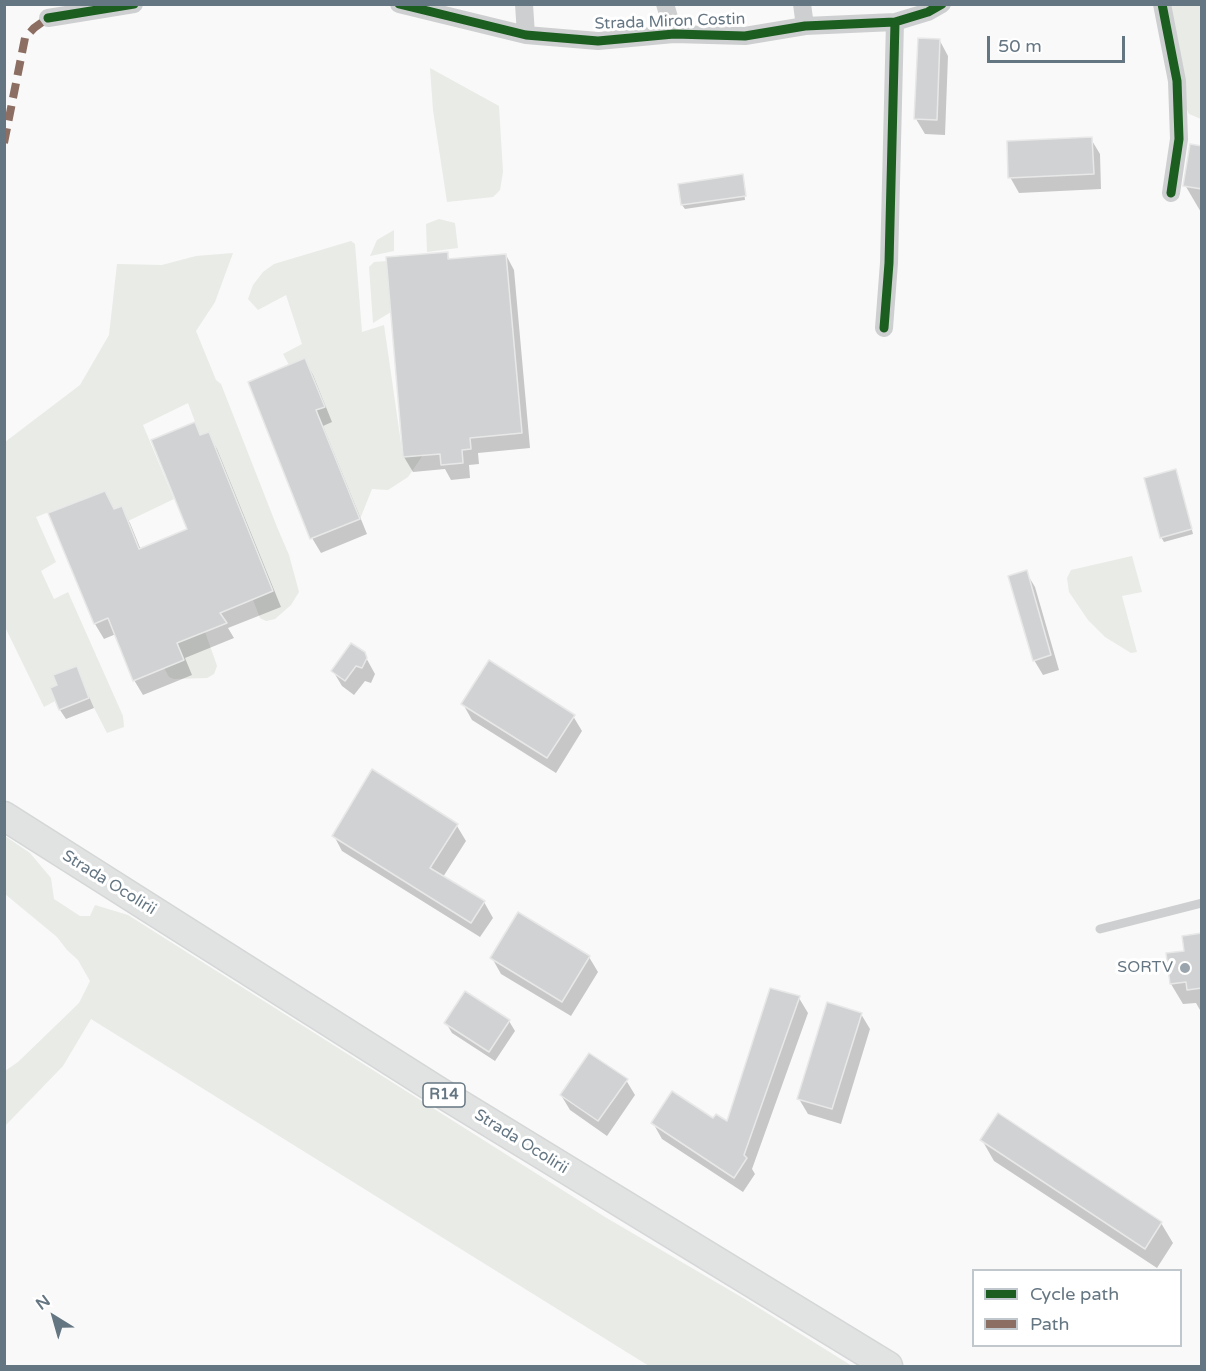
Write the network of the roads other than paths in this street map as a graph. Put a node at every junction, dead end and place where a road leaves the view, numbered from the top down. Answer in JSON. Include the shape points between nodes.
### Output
{"nodes":[{"id":1,"x":134,"y":4,"type":"edge"},
{"id":2,"x":399,"y":4,"type":"edge"},
{"id":3,"x":524,"y":4,"type":"edge"},
{"id":4,"x":665,"y":4,"type":"edge"},
{"id":5,"x":802,"y":4,"type":"edge"},
{"id":6,"x":942,"y":4,"type":"edge"},
{"id":7,"x":1162,"y":4,"type":"edge"},
{"id":8,"x":48,"y":18,"type":"dead end"},
{"id":9,"x":895,"y":22,"type":"junction"},
{"id":10,"x":805,"y":26,"type":"junction"},
{"id":11,"x":674,"y":34,"type":"junction"},
{"id":12,"x":526,"y":35,"type":"junction"},
{"id":13,"x":1171,"y":193,"type":"dead end"},
{"id":14,"x":884,"y":328,"type":"dead end"},
{"id":15,"x":4,"y":816,"type":"edge"},
{"id":16,"x":1202,"y":903,"type":"edge"},
{"id":17,"x":1100,"y":929,"type":"dead end"},
{"id":18,"x":888,"y":1366,"type":"edge"}],
"edges":[{"from":1,"to":8,"type":"street"},
{"from":2,"to":12,"type":"street","name":"Strada Miron Costin"},
{"from":3,"to":12,"type":"street"},
{"from":4,"to":11,"type":"street"},
{"from":5,"to":10,"type":"street"},
{"from":6,"to":9,"type":"street","name":"Strada Miron Costin"},
{"from":7,"to":13,"type":"street","via":[[1177,81],[1179,139]]},
{"from":9,"to":10,"type":"street","name":"Strada Miron Costin"},
{"from":9,"to":14,"type":"street"},
{"from":10,"to":11,"type":"street","name":"Strada Miron Costin","via":[[745,36]]},
{"from":11,"to":12,"type":"street","name":"Strada Miron Costin","via":[[598,41]]},
{"from":15,"to":18,"type":"main road","name":"Strada Ocolirii","number":"R14","via":[[448,1097]]},
{"from":16,"to":17,"type":"lane"}]}
